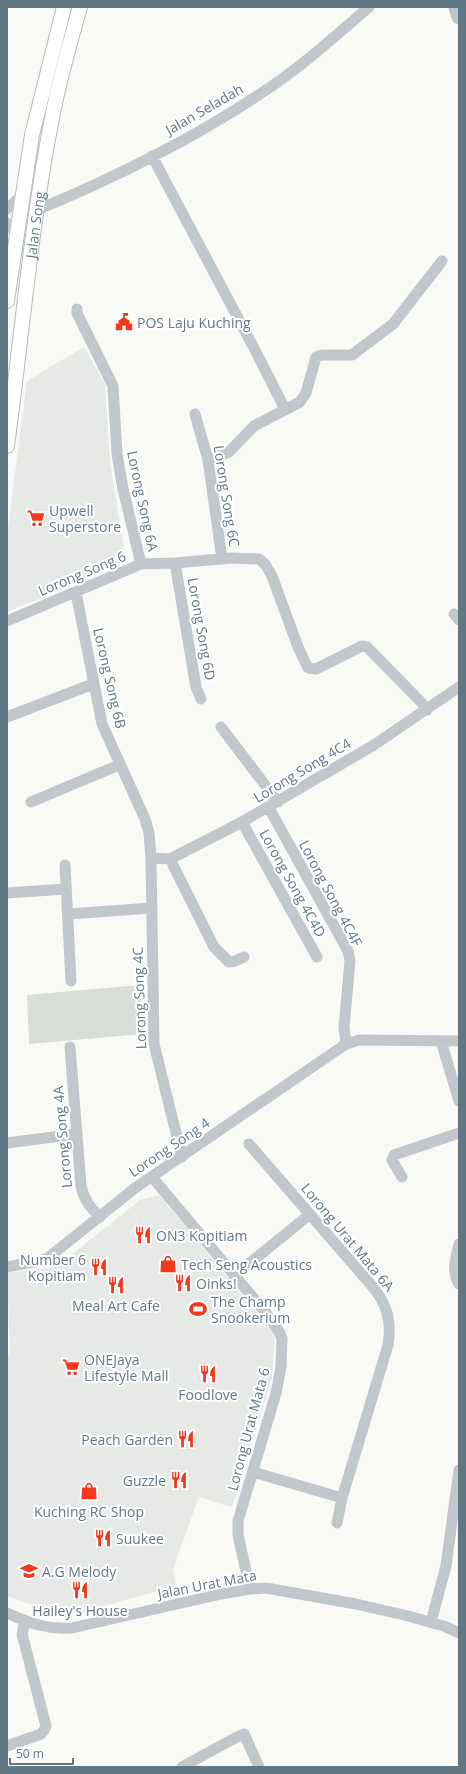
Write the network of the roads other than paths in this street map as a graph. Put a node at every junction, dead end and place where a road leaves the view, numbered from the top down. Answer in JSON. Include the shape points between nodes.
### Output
{"nodes":[{"id":1,"x":64,"y":7,"type":"edge"},
{"id":2,"x":80,"y":7,"type":"edge"},
{"id":3,"x":369,"y":7,"type":"edge"},
{"id":4,"x":152,"y":156,"type":"junction"},
{"id":5,"x":23,"y":194,"type":"junction"},
{"id":6,"x":7,"y":209,"type":"edge"},
{"id":7,"x":37,"y":210,"type":"junction"},
{"id":8,"x":7,"y":223,"type":"edge"},
{"id":9,"x":17,"y":234,"type":"junction"},
{"id":10,"x":442,"y":261,"type":"dead end"},
{"id":11,"x":7,"y":301,"type":"edge"},
{"id":12,"x":77,"y":309,"type":"dead end"},
{"id":13,"x":285,"y":409,"type":"junction"},
{"id":14,"x":195,"y":414,"type":"dead end"},
{"id":15,"x":7,"y":446,"type":"edge"},
{"id":16,"x":208,"y":460,"type":"junction"},
{"id":17,"x":222,"y":559,"type":"junction"},
{"id":18,"x":175,"y":563,"type":"junction"},
{"id":19,"x":141,"y":564,"type":"junction"},
{"id":20,"x":76,"y":593,"type":"junction"},
{"id":21,"x":7,"y":621,"type":"edge"},
{"id":22,"x":93,"y":684,"type":"junction"},
{"id":23,"x":459,"y":687,"type":"edge"},
{"id":24,"x":201,"y":699,"type":"dead end"},
{"id":25,"x":427,"y":710,"type":"junction"},
{"id":26,"x":7,"y":717,"type":"edge"},
{"id":27,"x":221,"y":727,"type":"dead end"},
{"id":28,"x":119,"y":765,"type":"junction"},
{"id":29,"x":31,"y":802,"type":"dead end"},
{"id":30,"x":273,"y":805,"type":"junction"},
{"id":31,"x":242,"y":822,"type":"junction"},
{"id":32,"x":151,"y":858,"type":"junction"},
{"id":33,"x":170,"y":860,"type":"junction"},
{"id":34,"x":65,"y":865,"type":"dead end"},
{"id":35,"x":66,"y":889,"type":"junction"},
{"id":36,"x":7,"y":893,"type":"edge"},
{"id":37,"x":151,"y":908,"type":"junction"},
{"id":38,"x":69,"y":914,"type":"junction"},
{"id":39,"x":244,"y":957,"type":"dead end"},
{"id":40,"x":317,"y":957,"type":"dead end"},
{"id":41,"x":71,"y":981,"type":"dead end"},
{"id":42,"x":442,"y":1041,"type":"junction"},
{"id":43,"x":459,"y":1041,"type":"edge"},
{"id":44,"x":346,"y":1044,"type":"junction"},
{"id":45,"x":70,"y":1047,"type":"dead end"},
{"id":46,"x":459,"y":1101,"type":"edge"},
{"id":47,"x":459,"y":1133,"type":"edge"},
{"id":48,"x":76,"y":1134,"type":"junction"},
{"id":49,"x":7,"y":1143,"type":"edge"},
{"id":50,"x":249,"y":1144,"type":"dead end"},
{"id":51,"x":182,"y":1156,"type":"junction"},
{"id":52,"x":152,"y":1177,"type":"junction"},
{"id":53,"x":402,"y":1177,"type":"dead end"},
{"id":54,"x":309,"y":1215,"type":"junction"},
{"id":55,"x":100,"y":1217,"type":"junction"},
{"id":56,"x":459,"y":1244,"type":"edge"},
{"id":57,"x":7,"y":1267,"type":"edge"},
{"id":58,"x":234,"y":1276,"type":"junction"},
{"id":59,"x":459,"y":1284,"type":"edge"},
{"id":60,"x":459,"y":1470,"type":"edge"},
{"id":61,"x":253,"y":1472,"type":"junction"},
{"id":62,"x":342,"y":1498,"type":"junction"},
{"id":63,"x":337,"y":1523,"type":"dead end"},
{"id":64,"x":250,"y":1589,"type":"junction"},
{"id":65,"x":7,"y":1613,"type":"edge"},
{"id":66,"x":25,"y":1621,"type":"junction"},
{"id":67,"x":431,"y":1622,"type":"junction"},
{"id":68,"x":459,"y":1633,"type":"edge"},
{"id":69,"x":7,"y":1746,"type":"edge"},
{"id":70,"x":182,"y":1767,"type":"edge"},
{"id":71,"x":259,"y":1767,"type":"edge"}],
"edges":[{"from":1,"to":5,"type":"main road","name":"Jalan Song","via":[[34,129]]},
{"from":2,"to":7,"type":"main road","name":"Jalan Song","via":[[53,113]]},
{"from":3,"to":4,"type":"street","name":"Jalan Seladah","via":[[261,94]]},
{"from":4,"to":7,"type":"street","name":"Jalan Seladah"},
{"from":4,"to":13,"type":"street"},
{"from":5,"to":6,"type":"street"},
{"from":5,"to":9,"type":"main road","name":"Jalan Song"},
{"from":7,"to":15,"type":"main road","name":"Jalan Song"},
{"from":8,"to":9,"type":"street"},
{"from":9,"to":11,"type":"main road","name":"Jalan Song"},
{"from":10,"to":13,"type":"street","via":[[393,324],[352,355],[316,357],[306,393],[300,402]]},
{"from":12,"to":19,"type":"street","name":"Lorong Song 6A","via":[[113,386],[117,454]]},
{"from":13,"to":16,"type":"street","via":[[254,426],[229,452]]},
{"from":14,"to":16,"type":"street","name":"Lorong Song 6C"},
{"from":16,"to":17,"type":"street","name":"Lorong Song 6C"},
{"from":17,"to":18,"type":"street","name":"Lorong Song 6"},
{"from":17,"to":25,"type":"street","name":"Lorong Song 6","via":[[243,557],[259,559],[265,564],[277,587],[308,668],[316,669],[362,646]]},
{"from":18,"to":19,"type":"street","name":"Lorong Song 6"},
{"from":18,"to":24,"type":"street","name":"Lorong Song 6D","via":[[196,687]]},
{"from":19,"to":20,"type":"street","name":"Lorong Song 6"},
{"from":20,"to":21,"type":"street","name":"Lorong Song 6"},
{"from":20,"to":22,"type":"street","name":"Lorong Song 6B"},
{"from":22,"to":26,"type":"street"},
{"from":22,"to":28,"type":"street","name":"Lorong Song 6B","via":[[102,724]]},
{"from":23,"to":25,"type":"street","name":"Lorong Song 4C4"},
{"from":25,"to":30,"type":"street","name":"Lorong Song 4C4"},
{"from":27,"to":30,"type":"street","name":"Lorong Song 4C4F"},
{"from":28,"to":29,"type":"street"},
{"from":28,"to":32,"type":"street","name":"Lorong Song 6B","via":[[145,819]]},
{"from":30,"to":31,"type":"street","name":"Lorong Song 4C4"},
{"from":30,"to":44,"type":"street","name":"Lorong Song 4C4F","via":[[348,951],[350,961],[344,1027]]},
{"from":31,"to":33,"type":"street","name":"Lorong Song 4C4"},
{"from":31,"to":40,"type":"street","name":"Lorong Song 4C4D"},
{"from":32,"to":33,"type":"street"},
{"from":32,"to":37,"type":"street","name":"Lorong Song 4C"},
{"from":33,"to":39,"type":"street","via":[[214,948],[229,962]]},
{"from":34,"to":35,"type":"street"},
{"from":35,"to":36,"type":"street"},
{"from":35,"to":38,"type":"street"},
{"from":37,"to":38,"type":"street"},
{"from":37,"to":51,"type":"street","name":"Lorong Song 4C","via":[[154,1044]]},
{"from":38,"to":41,"type":"street"},
{"from":42,"to":43,"type":"street"},
{"from":42,"to":44,"type":"street","via":[[359,1040]]},
{"from":42,"to":46,"type":"street"},
{"from":44,"to":51,"type":"street","name":"Lorong Song 4"},
{"from":45,"to":48,"type":"street","name":"Lorong Song 4A"},
{"from":47,"to":53,"type":"street","via":[[394,1155],[393,1163]]},
{"from":48,"to":49,"type":"street"},
{"from":48,"to":55,"type":"street","name":"Lorong Song 4A","via":[[83,1197]]},
{"from":50,"to":54,"type":"street","name":"Lorong Urat Mata 6A"},
{"from":51,"to":52,"type":"street","name":"Lorong Song 4"},
{"from":52,"to":55,"type":"street","name":"Lorong Song 4"},
{"from":52,"to":58,"type":"street","name":"Lorong Urat Mata 6"},
{"from":54,"to":58,"type":"street"},
{"from":54,"to":62,"type":"street","name":"Lorong Urat Mata 6A","via":[[380,1296],[390,1323],[388,1345]]},
{"from":55,"to":57,"type":"street","name":"Lorong Song 4","via":[[44,1260]]},
{"from":56,"to":59,"type":"street","via":[[454,1269]]},
{"from":58,"to":61,"type":"street","name":"Lorong Urat Mata 6","via":[[273,1322],[282,1339],[279,1380]]},
{"from":60,"to":67,"type":"street","via":[[446,1566]]},
{"from":61,"to":62,"type":"street"},
{"from":61,"to":64,"type":"street","name":"Lorong Urat Mata 6","via":[[238,1528]]},
{"from":62,"to":63,"type":"street","name":"Lorong Urat Mata 6A"},
{"from":64,"to":66,"type":"street","name":"Jalan Urat Mata","via":[[72,1628],[50,1628]]},
{"from":64,"to":67,"type":"street","name":"Jalan Urat Mata","via":[[271,1588],[356,1604]]},
{"from":65,"to":66,"type":"street","name":"Jalan Urat Mata"},
{"from":66,"to":69,"type":"street","via":[[22,1634],[46,1726],[40,1734]]},
{"from":67,"to":68,"type":"street","name":"Jalan Urat Mata"},
{"from":70,"to":71,"type":"street","via":[[244,1734]]}]}
